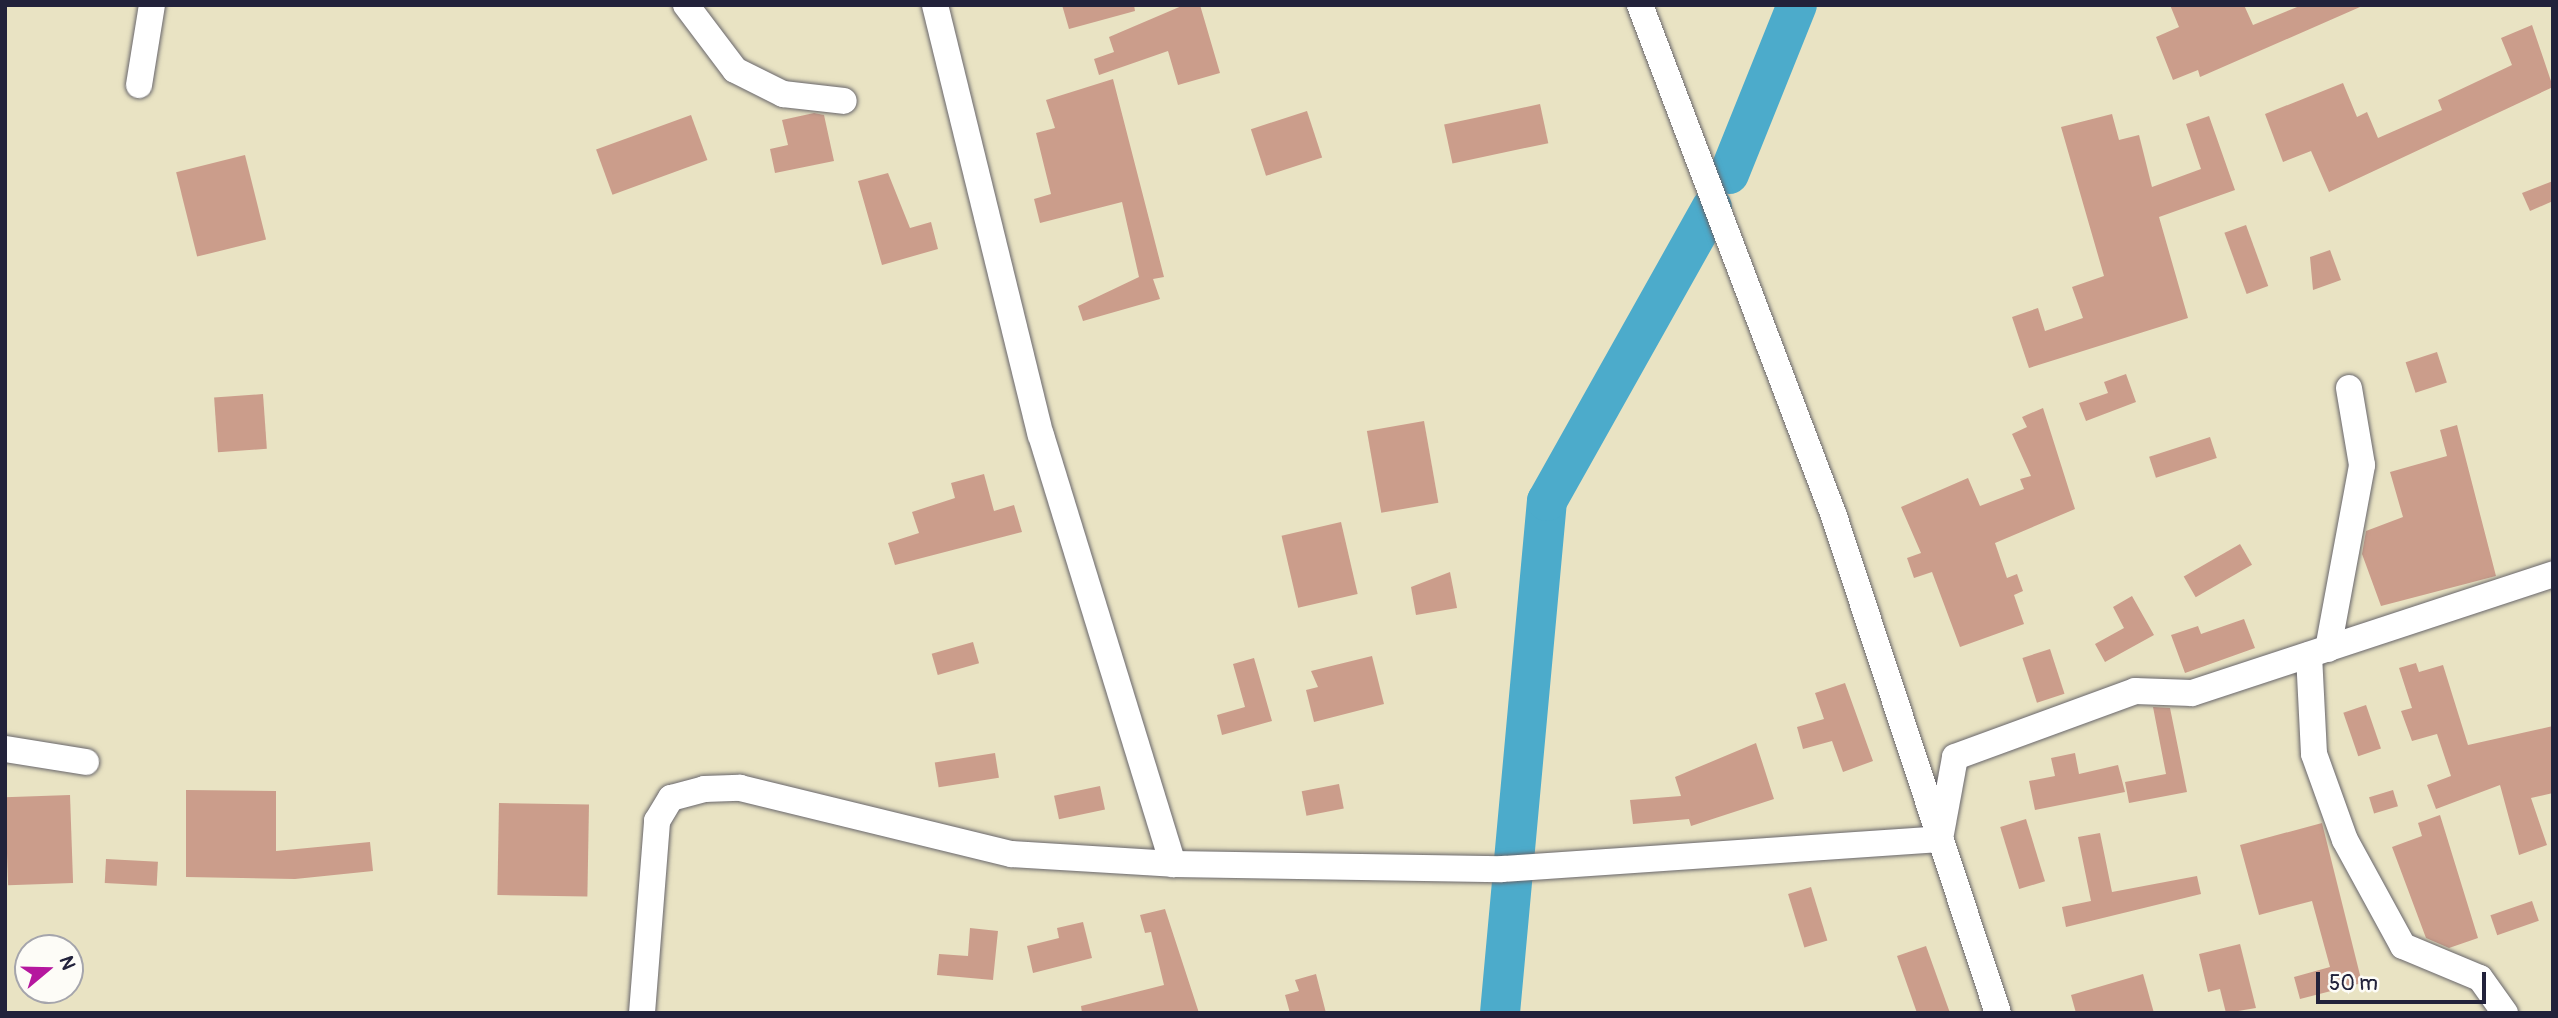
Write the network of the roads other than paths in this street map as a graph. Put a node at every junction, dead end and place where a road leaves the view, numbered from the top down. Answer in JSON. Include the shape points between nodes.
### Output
{"nodes":[{"id":1,"x":152,"y":5,"type":"edge"},
{"id":2,"x":686,"y":5,"type":"edge"},
{"id":3,"x":935,"y":5,"type":"edge"},
{"id":4,"x":1640,"y":5,"type":"edge"},
{"id":5,"x":139,"y":85,"type":"dead end"},
{"id":6,"x":844,"y":101,"type":"dead end"},
{"id":7,"x":2349,"y":388,"type":"dead end"},
{"id":8,"x":2553,"y":574,"type":"edge"},
{"id":9,"x":2318,"y":652,"type":"junction"},
{"id":10,"x":5,"y":749,"type":"edge"},
{"id":11,"x":86,"y":762,"type":"dead end"},
{"id":12,"x":1940,"y":839,"type":"junction"},
{"id":13,"x":1173,"y":863,"type":"junction"},
{"id":14,"x":642,"y":1013,"type":"edge"},
{"id":15,"x":1998,"y":1013,"type":"edge"},
{"id":16,"x":2505,"y":1013,"type":"edge"}],
"edges":[{"from":1,"to":5,"type":"street"},
{"from":2,"to":6,"type":"street","via":[[735,70],[783,94]]},
{"from":3,"to":13,"type":"street","via":[[1041,435]]},
{"from":4,"to":12,"type":"street","via":[[1834,516]]},
{"from":7,"to":9,"type":"street","via":[[2362,466]]},
{"from":8,"to":9,"type":"street"},
{"from":9,"to":12,"type":"street","via":[[2192,693],[2135,691],[1955,757]]},
{"from":9,"to":16,"type":"street","via":[[2314,754],[2346,840],[2403,946],[2480,978]]},
{"from":10,"to":11,"type":"street"},
{"from":12,"to":13,"type":"street","via":[[1502,869]]},
{"from":12,"to":15,"type":"street"},
{"from":13,"to":14,"type":"street","via":[[1011,854],[740,788],[671,798],[657,821]]}]}
